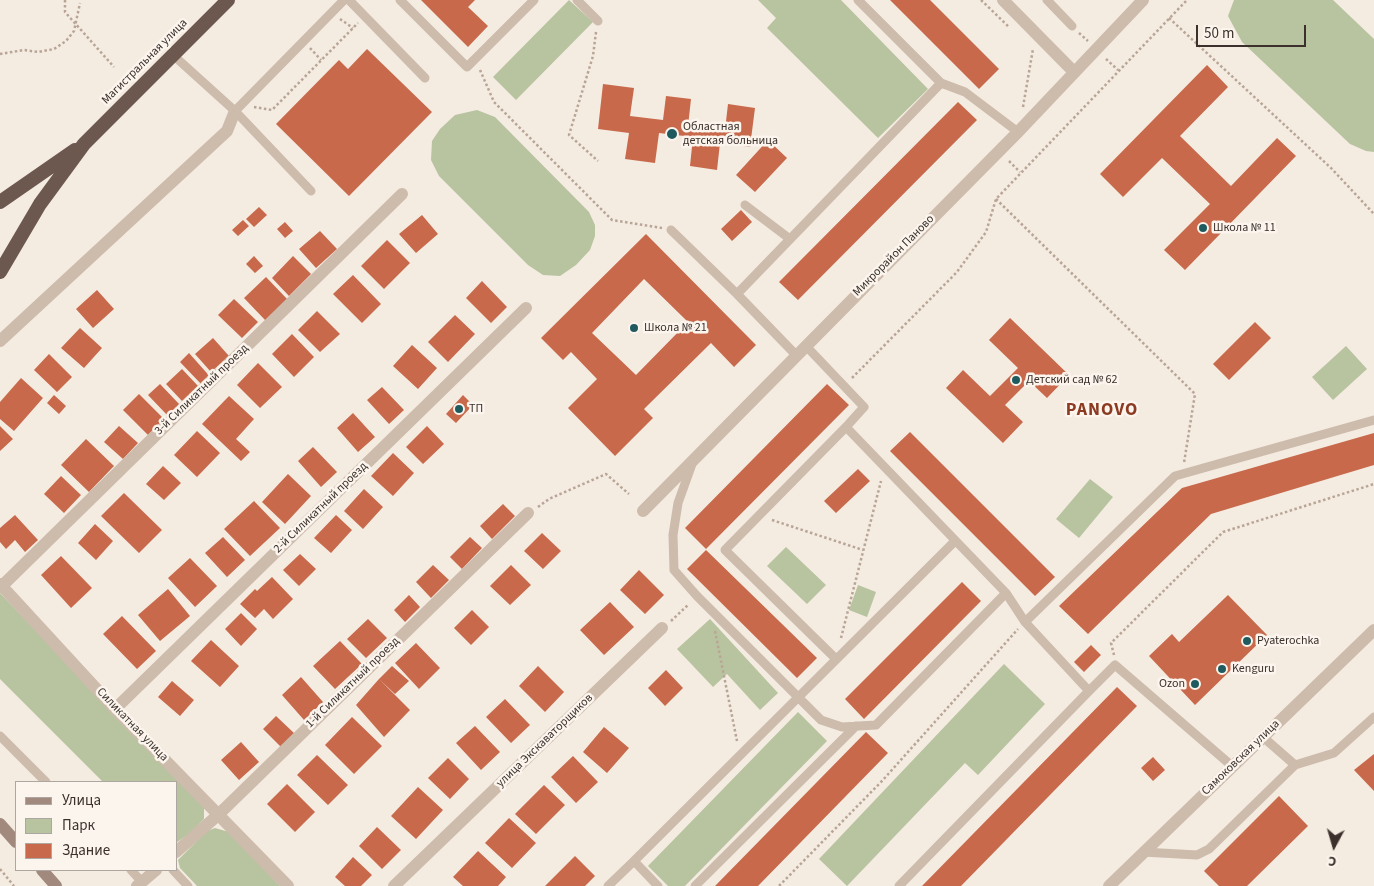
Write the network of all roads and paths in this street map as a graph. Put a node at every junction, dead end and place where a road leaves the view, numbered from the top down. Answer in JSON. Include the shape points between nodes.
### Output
{"nodes":[{"id":1,"x":64,"y":0,"type":"edge"},
{"id":2,"x":228,"y":0,"type":"edge"},
{"id":3,"x":344,"y":0,"type":"edge"},
{"id":4,"x":349,"y":0,"type":"edge"},
{"id":5,"x":400,"y":0,"type":"edge"},
{"id":6,"x":534,"y":0,"type":"edge"},
{"id":7,"x":577,"y":0,"type":"edge"},
{"id":8,"x":858,"y":0,"type":"edge"},
{"id":9,"x":1003,"y":0,"type":"edge"},
{"id":10,"x":1046,"y":0,"type":"edge"},
{"id":11,"x":1187,"y":0,"type":"edge"},
{"id":12,"x":1139,"y":2,"type":"edge"},
{"id":13,"x":80,"y":3,"type":"dead end"},
{"id":14,"x":365,"y":16,"type":"junction"},
{"id":15,"x":1169,"y":18,"type":"junction"},
{"id":16,"x":598,"y":21,"type":"joint"},
{"id":17,"x":75,"y":23,"type":"junction"},
{"id":18,"x":1072,"y":26,"type":"joint"},
{"id":19,"x":1092,"y":46,"type":"dead end"},
{"id":20,"x":310,"y":48,"type":"dead end"},
{"id":21,"x":1032,"y":50,"type":"dead end"},
{"id":22,"x":0,"y":54,"type":"edge"},
{"id":23,"x":173,"y":55,"type":"junction"},
{"id":24,"x":1103,"y":57,"type":"dead end"},
{"id":25,"x":321,"y":60,"type":"junction"},
{"id":26,"x":474,"y":60,"type":"junction"},
{"id":27,"x":114,"y":67,"type":"dead end"},
{"id":28,"x":1118,"y":70,"type":"junction"},
{"id":29,"x":1074,"y":72,"type":"junction"},
{"id":30,"x":425,"y":78,"type":"dead end"},
{"id":31,"x":941,"y":82,"type":"junction"},
{"id":32,"x":250,"y":107,"type":"dead end"},
{"id":33,"x":1022,"y":110,"type":"dead end"},
{"id":34,"x":235,"y":111,"type":"junction"},
{"id":35,"x":1018,"y":132,"type":"junction"},
{"id":36,"x":84,"y":144,"type":"junction"},
{"id":37,"x":1005,"y":158,"type":"dead end"},
{"id":38,"x":598,"y":161,"type":"dead end"},
{"id":39,"x":1020,"y":172,"type":"junction"},
{"id":40,"x":311,"y":191,"type":"dead end"},
{"id":41,"x":402,"y":194,"type":"dead end"},
{"id":42,"x":2,"y":196,"type":"edge"},
{"id":43,"x":996,"y":199,"type":"junction"},
{"id":44,"x":745,"y":205,"type":"dead end"},
{"id":45,"x":1374,"y":214,"type":"edge"},
{"id":46,"x":671,"y":230,"type":"joint"},
{"id":47,"x":790,"y":239,"type":"junction"},
{"id":48,"x":0,"y":272,"type":"edge"},
{"id":49,"x":737,"y":294,"type":"junction"},
{"id":50,"x":526,"y":308,"type":"dead end"},
{"id":51,"x":0,"y":341,"type":"edge"},
{"id":52,"x":806,"y":346,"type":"junction"},
{"id":53,"x":796,"y":355,"type":"junction"},
{"id":54,"x":844,"y":386,"type":"junction"},
{"id":55,"x":1374,"y":420,"type":"edge"},
{"id":56,"x":846,"y":428,"type":"junction"},
{"id":57,"x":694,"y":459,"type":"junction"},
{"id":58,"x":884,"y":467,"type":"junction"},
{"id":59,"x":1182,"y":474,"type":"junction"},
{"id":60,"x":1374,"y":484,"type":"edge"},
{"id":61,"x":628,"y":494,"type":"dead end"},
{"id":62,"x":643,"y":511,"type":"dead end"},
{"id":63,"x":528,"y":513,"type":"joint"},
{"id":64,"x":759,"y":516,"type":"junction"},
{"id":65,"x":955,"y":541,"type":"junction"},
{"id":66,"x":863,"y":550,"type":"junction"},
{"id":67,"x":1,"y":585,"type":"edge"},
{"id":68,"x":1006,"y":593,"type":"junction"},
{"id":69,"x":697,"y":596,"type":"junction"},
{"id":70,"x":711,"y":610,"type":"junction"},
{"id":71,"x":1025,"y":622,"type":"junction"},
{"id":72,"x":662,"y":628,"type":"joint"},
{"id":73,"x":1374,"y":630,"type":"edge"},
{"id":74,"x":835,"y":658,"type":"junction"},
{"id":75,"x":1116,"y":665,"type":"junction"},
{"id":76,"x":1089,"y":691,"type":"junction"},
{"id":77,"x":798,"y":697,"type":"junction"},
{"id":78,"x":116,"y":709,"type":"junction"},
{"id":79,"x":1374,"y":718,"type":"edge"},
{"id":80,"x":856,"y":726,"type":"junction"},
{"id":81,"x":0,"y":736,"type":"edge"},
{"id":82,"x":1263,"y":736,"type":"junction"},
{"id":83,"x":740,"y":755,"type":"junction"},
{"id":84,"x":1295,"y":765,"type":"junction"},
{"id":85,"x":1232,"y":766,"type":"junction"},
{"id":86,"x":45,"y":781,"type":"edge"},
{"id":87,"x":218,"y":815,"type":"junction"},
{"id":88,"x":0,"y":824,"type":"edge"},
{"id":89,"x":15,"y":841,"type":"edge"},
{"id":90,"x":178,"y":850,"type":"edge"},
{"id":91,"x":1143,"y":852,"type":"junction"},
{"id":92,"x":634,"y":861,"type":"junction"},
{"id":93,"x":0,"y":869,"type":"edge"},
{"id":94,"x":43,"y":871,"type":"edge"},
{"id":95,"x":132,"y":871,"type":"edge"},
{"id":96,"x":155,"y":871,"type":"edge"},
{"id":97,"x":174,"y":871,"type":"edge"},
{"id":98,"x":51,"y":884,"type":"edge"},
{"id":99,"x":139,"y":884,"type":"edge"},
{"id":100,"x":14,"y":886,"type":"edge"},
{"id":101,"x":188,"y":886,"type":"edge"},
{"id":102,"x":288,"y":886,"type":"edge"},
{"id":103,"x":394,"y":886,"type":"edge"},
{"id":104,"x":608,"y":886,"type":"edge"},
{"id":105,"x":658,"y":886,"type":"edge"},
{"id":106,"x":695,"y":886,"type":"edge"},
{"id":107,"x":779,"y":886,"type":"edge"},
{"id":108,"x":899,"y":886,"type":"edge"},
{"id":109,"x":1109,"y":886,"type":"edge"}],
"edges":[{"from":1,"to":17,"type":"path","via":[[65,12]]},
{"from":2,"to":23,"type":"highway","name":"Магистральная улица"},
{"from":3,"to":34,"type":"lane"},
{"from":4,"to":14,"type":"lane"},
{"from":5,"to":26,"type":"lane","via":[[467,67]]},
{"from":6,"to":26,"type":"lane"},
{"from":7,"to":16,"type":"lane"},
{"from":8,"to":31,"type":"lane"},
{"from":9,"to":29,"type":"street"},
{"from":10,"to":18,"type":"lane"},
{"from":11,"to":15,"type":"path"},
{"from":12,"to":29,"type":"street","name":"Микрорайон Паново"},
{"from":13,"to":17,"type":"path"},
{"from":14,"to":25,"type":"path"},
{"from":14,"to":30,"type":"lane"},
{"from":15,"to":28,"type":"path"},
{"from":15,"to":45,"type":"path","via":[[1332,168]]},
{"from":16,"to":38,"type":"path","via":[[593,56],[569,135]]},
{"from":17,"to":22,"type":"path","via":[[74,31],[66,41],[54,49]]},
{"from":17,"to":27,"type":"path"},
{"from":18,"to":19,"type":"path"},
{"from":20,"to":25,"type":"path"},
{"from":21,"to":33,"type":"path"},
{"from":23,"to":34,"type":"lane"},
{"from":23,"to":36,"type":"highway","name":"Магистральная улица"},
{"from":24,"to":28,"type":"path"},
{"from":25,"to":32,"type":"path","via":[[272,110]]},
{"from":26,"to":46,"type":"path","via":[[494,102],[612,220]]},
{"from":28,"to":39,"type":"path"},
{"from":29,"to":35,"type":"street","name":"Микрорайон Паново"},
{"from":31,"to":35,"type":"lane","via":[[965,92]]},
{"from":31,"to":47,"type":"lane"},
{"from":34,"to":40,"type":"lane"},
{"from":34,"to":51,"type":"street","via":[[227,131]]},
{"from":35,"to":52,"type":"street","name":"Микрорайон Паново"},
{"from":36,"to":42,"type":"highway","name":"Магистральная улица"},
{"from":36,"to":48,"type":"highway","name":"Магистральная улица","via":[[40,204]]},
{"from":37,"to":39,"type":"path"},
{"from":39,"to":43,"type":"path"},
{"from":41,"to":67,"type":"street","name":"3-й Силикатный проезд"},
{"from":43,"to":54,"type":"path","via":[[986,232],[957,272]]},
{"from":43,"to":59,"type":"path","via":[[1196,394]]},
{"from":44,"to":47,"type":"lane"},
{"from":46,"to":49,"type":"lane"},
{"from":47,"to":49,"type":"lane"},
{"from":49,"to":53,"type":"lane"},
{"from":50,"to":78,"type":"street","name":"2-й Силикатный проезд"},
{"from":52,"to":53,"type":"street","name":"Микрорайон Паново"},
{"from":52,"to":54,"type":"lane"},
{"from":53,"to":57,"type":"street","name":"Микрорайон Паново"},
{"from":54,"to":56,"type":"lane","via":[[864,407]]},
{"from":55,"to":59,"type":"lane"},
{"from":56,"to":58,"type":"lane"},
{"from":56,"to":64,"type":"lane"},
{"from":57,"to":62,"type":"street","name":"Микрорайон Паново"},
{"from":57,"to":69,"type":"lane","via":[[678,504],[672,535],[674,570]]},
{"from":58,"to":65,"type":"lane"},
{"from":58,"to":66,"type":"path"},
{"from":59,"to":71,"type":"lane","via":[[1175,476]]},
{"from":60,"to":75,"type":"path","via":[[1223,532],[1111,643]]},
{"from":61,"to":63,"type":"path","via":[[606,474],[549,499]]},
{"from":63,"to":87,"type":"street","name":"1-й Силикатный проезд"},
{"from":64,"to":66,"type":"path"},
{"from":64,"to":74,"type":"lane","via":[[725,550]]},
{"from":65,"to":68,"type":"lane"},
{"from":65,"to":74,"type":"lane"},
{"from":66,"to":74,"type":"path"},
{"from":67,"to":78,"type":"street","name":"Силикатная улица"},
{"from":68,"to":71,"type":"lane"},
{"from":68,"to":80,"type":"lane","via":[[876,725]]},
{"from":69,"to":70,"type":"lane"},
{"from":69,"to":72,"type":"path"},
{"from":70,"to":77,"type":"lane"},
{"from":70,"to":83,"type":"path"},
{"from":71,"to":76,"type":"lane"},
{"from":71,"to":107,"type":"path","via":[[882,781]]},
{"from":72,"to":103,"type":"street","name":"улица Экскаваторщиков"},
{"from":73,"to":82,"type":"street","name":"Самоковская улица"},
{"from":74,"to":77,"type":"lane"},
{"from":75,"to":76,"type":"lane"},
{"from":75,"to":85,"type":"lane"},
{"from":76,"to":108,"type":"lane"},
{"from":77,"to":80,"type":"lane","via":[[821,720],[842,727]]},
{"from":77,"to":83,"type":"lane"},
{"from":78,"to":87,"type":"street","name":"Силикатная улица"},
{"from":79,"to":84,"type":"lane","via":[[1334,753]]},
{"from":80,"to":106,"type":"lane"},
{"from":81,"to":86,"type":"lane"},
{"from":82,"to":84,"type":"lane"},
{"from":82,"to":85,"type":"street","name":"Самоковская улица"},
{"from":83,"to":92,"type":"lane"},
{"from":84,"to":91,"type":"lane","via":[[1209,849],[1197,855]]},
{"from":85,"to":91,"type":"street","name":"Самоковская улица"},
{"from":87,"to":90,"type":"street","name":"1-й Силикатный проезд"},
{"from":87,"to":102,"type":"street","name":"Силикатная улица"},
{"from":88,"to":89,"type":"main road"},
{"from":91,"to":109,"type":"street","name":"Самоковская улица"},
{"from":92,"to":104,"type":"lane"},
{"from":92,"to":105,"type":"lane"},
{"from":93,"to":100,"type":"path"},
{"from":94,"to":98,"type":"main road"},
{"from":95,"to":99,"type":"lane"},
{"from":96,"to":99,"type":"street"},
{"from":97,"to":101,"type":"lane"}]}
